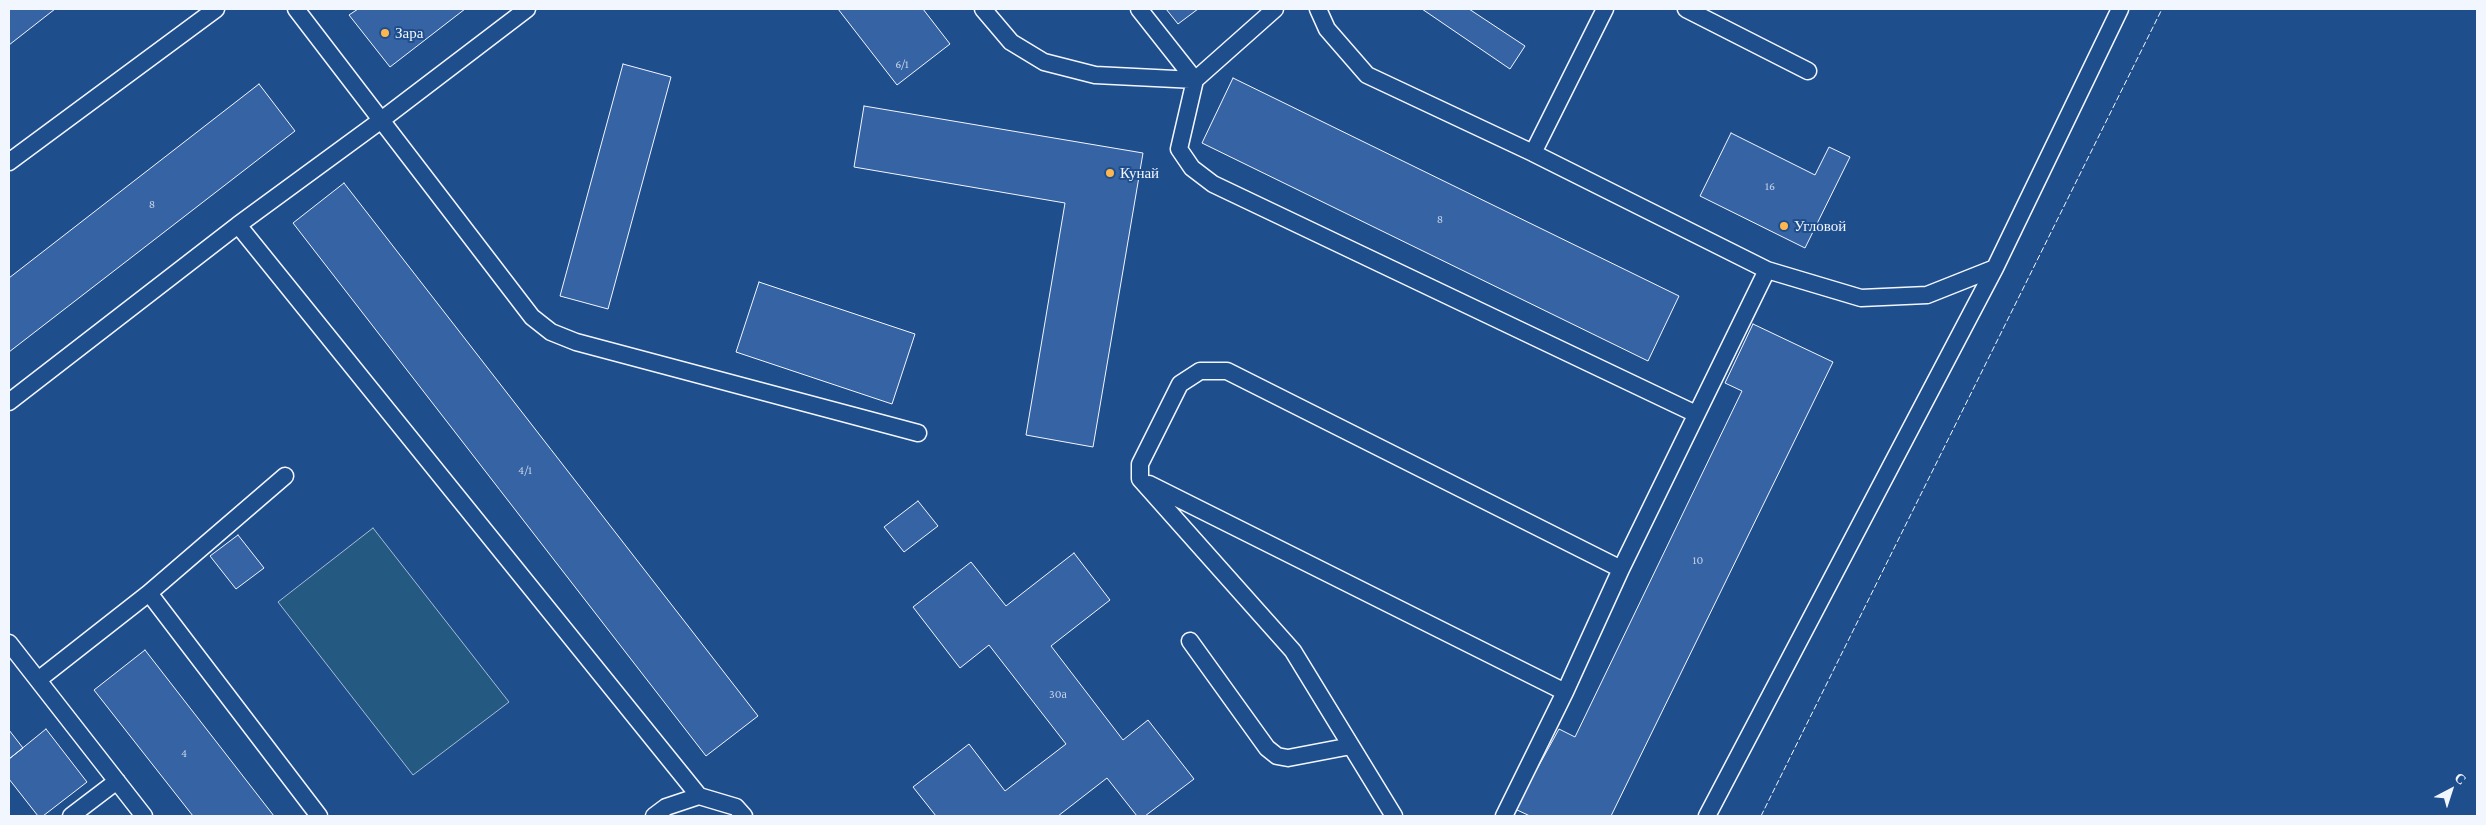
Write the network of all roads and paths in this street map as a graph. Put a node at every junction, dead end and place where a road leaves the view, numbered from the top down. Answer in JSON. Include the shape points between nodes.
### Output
{"nodes":[{"id":1,"x":216,"y":9,"type":"edge"},
{"id":2,"x":296,"y":9,"type":"edge"},
{"id":3,"x":527,"y":9,"type":"edge"},
{"id":4,"x":983,"y":9,"type":"edge"},
{"id":5,"x":1139,"y":9,"type":"edge"},
{"id":6,"x":1275,"y":9,"type":"edge"},
{"id":7,"x":1318,"y":9,"type":"edge"},
{"id":8,"x":1606,"y":9,"type":"edge"},
{"id":9,"x":1686,"y":9,"type":"edge"},
{"id":10,"x":2120,"y":9,"type":"edge"},
{"id":11,"x":1808,"y":71,"type":"dead end"},
{"id":12,"x":1195,"y":80,"type":"junction"},
{"id":13,"x":380,"y":122,"type":"junction"},
{"id":14,"x":1533,"y":153,"type":"junction"},
{"id":15,"x":9,"y":162,"type":"edge"},
{"id":16,"x":238,"y":224,"type":"junction"},
{"id":17,"x":1995,"y":268,"type":"junction"},
{"id":18,"x":1767,"y":270,"type":"junction"},
{"id":19,"x":9,"y":402,"type":"edge"},
{"id":20,"x":1696,"y":414,"type":"junction"},
{"id":21,"x":918,"y":433,"type":"dead end"},
{"id":22,"x":285,"y":476,"type":"dead end"},
{"id":23,"x":1140,"y":479,"type":"junction"},
{"id":24,"x":1621,"y":569,"type":"junction"},
{"id":25,"x":149,"y":593,"type":"junction"},
{"id":26,"x":1190,"y":642,"type":"dead end"},
{"id":27,"x":9,"y":643,"type":"edge"},
{"id":28,"x":38,"y":680,"type":"junction"},
{"id":29,"x":1565,"y":692,"type":"junction"},
{"id":30,"x":1350,"y":746,"type":"junction"},
{"id":31,"x":117,"y":781,"type":"junction"},
{"id":32,"x":699,"y":796,"type":"junction"},
{"id":33,"x":71,"y":816,"type":"edge"},
{"id":34,"x":144,"y":816,"type":"edge"},
{"id":35,"x":319,"y":816,"type":"edge"},
{"id":36,"x":654,"y":816,"type":"edge"},
{"id":37,"x":744,"y":816,"type":"edge"},
{"id":38,"x":1394,"y":816,"type":"edge"},
{"id":39,"x":1504,"y":816,"type":"edge"},
{"id":40,"x":1707,"y":816,"type":"edge"}],
"edges":[{"from":1,"to":15,"type":"lane"},
{"from":2,"to":13,"type":"lane"},
{"from":3,"to":13,"type":"lane"},
{"from":4,"to":12,"type":"lane","via":[[1011,42],[1044,62],[1095,75]]},
{"from":5,"to":12,"type":"lane"},
{"from":6,"to":12,"type":"lane"},
{"from":7,"to":14,"type":"lane","via":[[1327,29],[1367,75]]},
{"from":8,"to":14,"type":"lane"},
{"from":9,"to":11,"type":"lane"},
{"from":10,"to":17,"type":"lane"},
{"from":12,"to":20,"type":"lane","via":[[1179,149],[1192,168],[1213,184]]},
{"from":13,"to":16,"type":"lane"},
{"from":13,"to":21,"type":"lane","via":[[532,317],[551,332]]},
{"from":14,"to":18,"type":"lane"},
{"from":16,"to":19,"type":"lane"},
{"from":16,"to":32,"type":"lane"},
{"from":17,"to":18,"type":"lane","via":[[1927,295],[1861,298]]},
{"from":17,"to":40,"type":"lane"},
{"from":18,"to":20,"type":"lane"},
{"from":20,"to":24,"type":"lane"},
{"from":22,"to":25,"type":"lane"},
{"from":23,"to":24,"type":"lane","via":[[1140,464],[1180,384],[1200,370],[1227,371]]},
{"from":23,"to":29,"type":"lane"},
{"from":23,"to":30,"type":"lane","via":[[1293,651]]},
{"from":24,"to":29,"type":"lane"},
{"from":25,"to":28,"type":"lane"},
{"from":25,"to":35,"type":"lane"},
{"from":26,"to":30,"type":"lane","via":[[1267,748],[1277,756],[1288,758]]},
{"from":27,"to":28,"type":"lane"},
{"from":28,"to":31,"type":"lane"},
{"from":29,"to":39,"type":"lane"},
{"from":30,"to":38,"type":"lane"},
{"from":31,"to":33,"type":"lane"},
{"from":31,"to":34,"type":"lane"},
{"from":32,"to":36,"type":"lane","via":[[666,807]]},
{"from":32,"to":37,"type":"lane","via":[[736,807]]}]}
